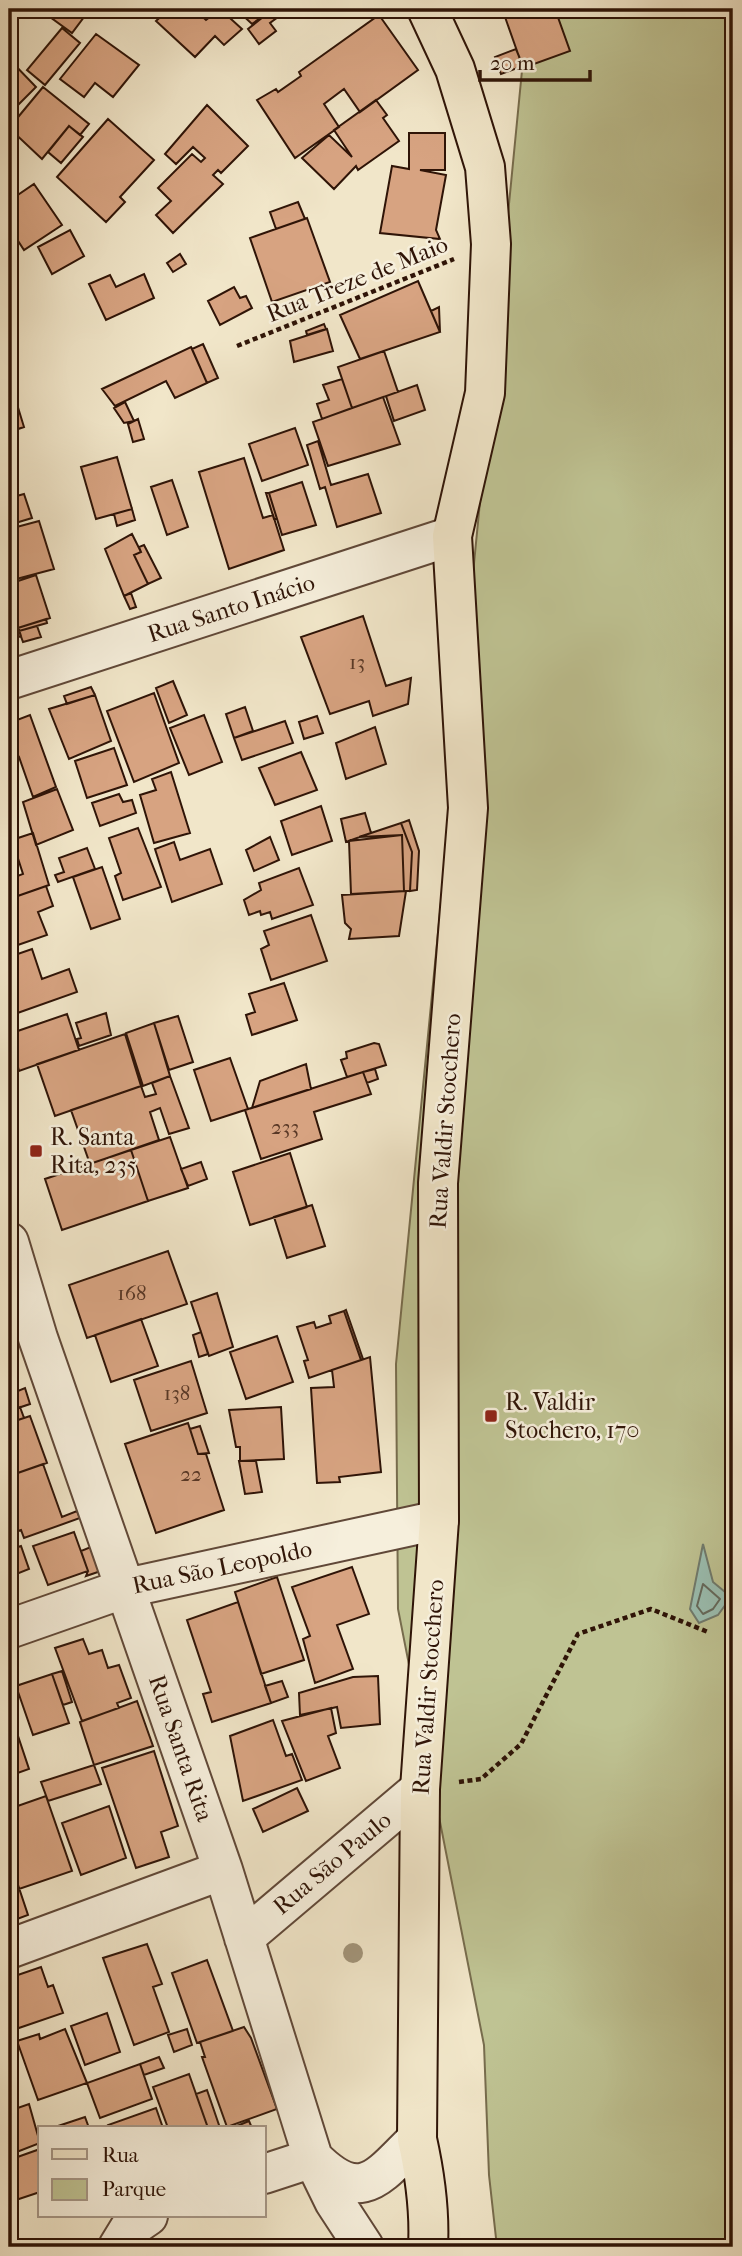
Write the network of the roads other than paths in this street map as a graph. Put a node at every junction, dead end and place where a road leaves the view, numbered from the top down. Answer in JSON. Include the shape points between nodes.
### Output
{"nodes":[{"id":1,"x":427,"y":9,"type":"edge"},
{"id":2,"x":452,"y":536,"type":"junction"},
{"id":3,"x":9,"y":680,"type":"edge"},
{"id":4,"x":9,"y":1242,"type":"edge"},
{"id":5,"x":23,"y":1343,"type":"edge"},
{"id":6,"x":439,"y":1520,"type":"junction"},
{"id":7,"x":126,"y":1588,"type":"junction"},
{"id":8,"x":9,"y":1629,"type":"edge"},
{"id":9,"x":420,"y":1789,"type":"junction"},
{"id":10,"x":223,"y":1870,"type":"junction"},
{"id":11,"x":244,"y":1938,"type":"junction"},
{"id":12,"x":9,"y":1949,"type":"edge"},
{"id":13,"x":417,"y":2138,"type":"junction"},
{"id":14,"x":313,"y":2158,"type":"junction"},
{"id":15,"x":266,"y":2173,"type":"edge"},
{"id":16,"x":145,"y":2218,"type":"edge"},
{"id":17,"x":118,"y":2247,"type":"edge"},
{"id":18,"x":364,"y":2247,"type":"edge"},
{"id":19,"x":428,"y":2247,"type":"edge"}],
"edges":[{"from":1,"to":2,"type":"main road","name":"Rua Valdir Stocchero","via":[[455,69],[485,167],[491,244],[485,393]]},
{"from":2,"to":3,"type":"street","name":"Rua Santo Inácio"},
{"from":2,"to":6,"type":"main road","name":"Rua Valdir Stocchero","via":[[468,808],[438,1183]]},
{"from":4,"to":5,"type":"street","name":"Rua Santa Rita"},
{"from":5,"to":7,"type":"street","name":"Rua Santa Rita"},
{"from":6,"to":7,"type":"street","name":"Rua São Leopoldo"},
{"from":6,"to":9,"type":"main road","name":"Rua Valdir Stocchero"},
{"from":7,"to":8,"type":"street","name":"Rua São Leopoldo"},
{"from":7,"to":10,"type":"street","name":"Rua Santa Rita"},
{"from":9,"to":11,"type":"street","name":"Rua São Paulo"},
{"from":9,"to":13,"type":"main road","name":"Rua Valdir Stocchero"},
{"from":10,"to":11,"type":"street","name":"Rua Santa Rita"},
{"from":10,"to":12,"type":"street"},
{"from":11,"to":14,"type":"street","name":"Rua Santa Rita"},
{"from":13,"to":14,"type":"street","via":[[377,2180],[348,2183]]},
{"from":13,"to":19,"type":"main road","name":"Rua Valdir Stocchero","via":[[430,2221]]},
{"from":14,"to":15,"type":"street"},
{"from":14,"to":18,"type":"street","name":"Rua Santa Rita"},
{"from":16,"to":17,"type":"street","via":[[129,2228]]}]}
